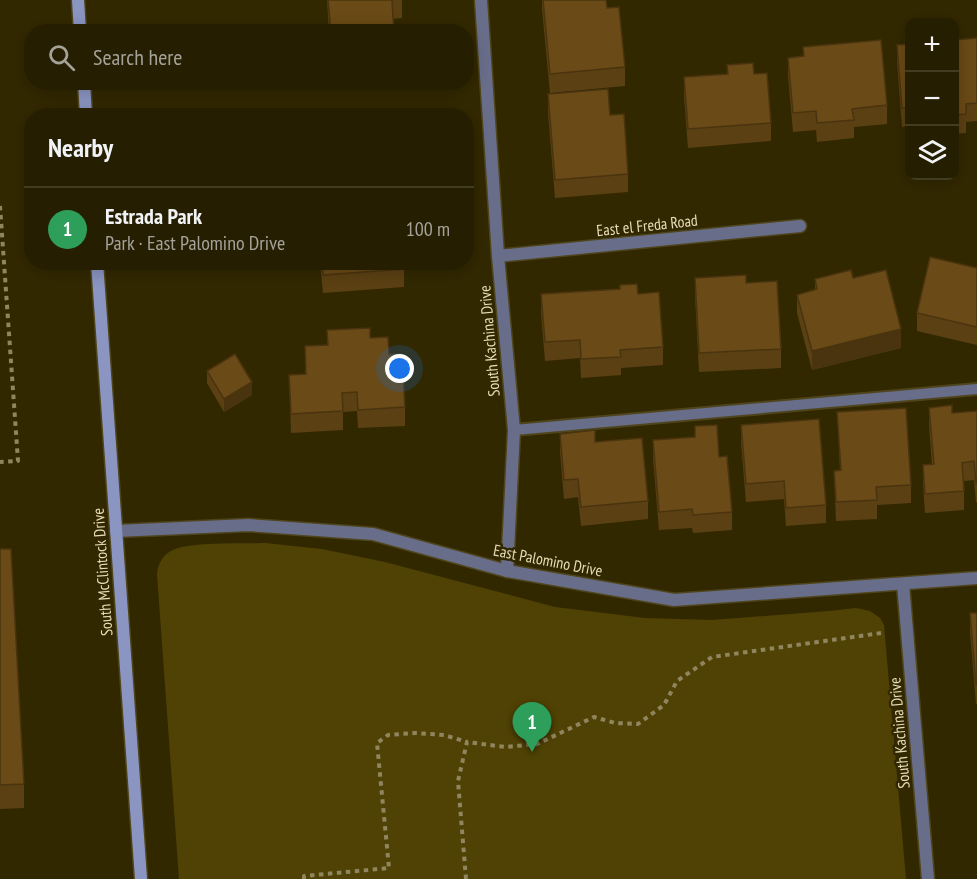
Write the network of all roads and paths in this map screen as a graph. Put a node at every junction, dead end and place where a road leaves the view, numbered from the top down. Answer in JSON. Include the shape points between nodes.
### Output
{"nodes":[{"id":1,"x":78,"y":0,"type":"edge"},
{"id":2,"x":482,"y":0,"type":"edge"},
{"id":3,"x":80,"y":24,"type":"edge"},
{"id":4,"x":84,"y":90,"type":"edge"},
{"id":5,"x":86,"y":108,"type":"edge"},
{"id":6,"x":0,"y":206,"type":"edge"},
{"id":7,"x":800,"y":226,"type":"dead end"},
{"id":8,"x":498,"y":256,"type":"junction"},
{"id":9,"x":98,"y":270,"type":"edge"},
{"id":10,"x":977,"y":389,"type":"edge"},
{"id":11,"x":514,"y":430,"type":"junction"},
{"id":12,"x":0,"y":462,"type":"edge"},
{"id":13,"x":116,"y":531,"type":"junction"},
{"id":14,"x":507,"y":571,"type":"junction"},
{"id":15,"x":977,"y":578,"type":"edge"},
{"id":16,"x":903,"y":584,"type":"junction"},
{"id":17,"x":881,"y":633,"type":"dead end"},
{"id":18,"x":466,"y":742,"type":"junction"},
{"id":19,"x":141,"y":879,"type":"edge"},
{"id":20,"x":304,"y":879,"type":"edge"},
{"id":21,"x":466,"y":879,"type":"edge"},
{"id":22,"x":928,"y":879,"type":"edge"}],
"edges":[{"from":1,"to":3,"type":"main road"},
{"from":2,"to":8,"type":"street","name":"South Kachina Drive"},
{"from":4,"to":5,"type":"main road"},
{"from":6,"to":12,"type":"path","via":[[18,461]]},
{"from":7,"to":8,"type":"street","name":"East el Freda Road"},
{"from":8,"to":11,"type":"street","name":"South Kachina Drive"},
{"from":9,"to":13,"type":"main road","name":"South McClintock Drive"},
{"from":10,"to":11,"type":"lane"},
{"from":11,"to":14,"type":"street","name":"South Kachina Drive"},
{"from":13,"to":14,"type":"street","name":"East Palomino Drive","via":[[249,525],[374,534]]},
{"from":13,"to":19,"type":"main road","name":"South McClintock Drive"},
{"from":14,"to":16,"type":"street","name":"East Palomino Drive","via":[[674,600]]},
{"from":15,"to":16,"type":"street","name":"East Palomino Drive"},
{"from":16,"to":22,"type":"street","name":"South Kachina Drive"},
{"from":17,"to":18,"type":"path","via":[[712,657],[678,681],[664,705],[638,724],[594,717],[537,744],[505,747]]},
{"from":18,"to":20,"type":"path","via":[[444,735],[415,733],[388,735],[377,742],[389,868],[303,876]]},
{"from":18,"to":21,"type":"path","via":[[458,781]]}]}
